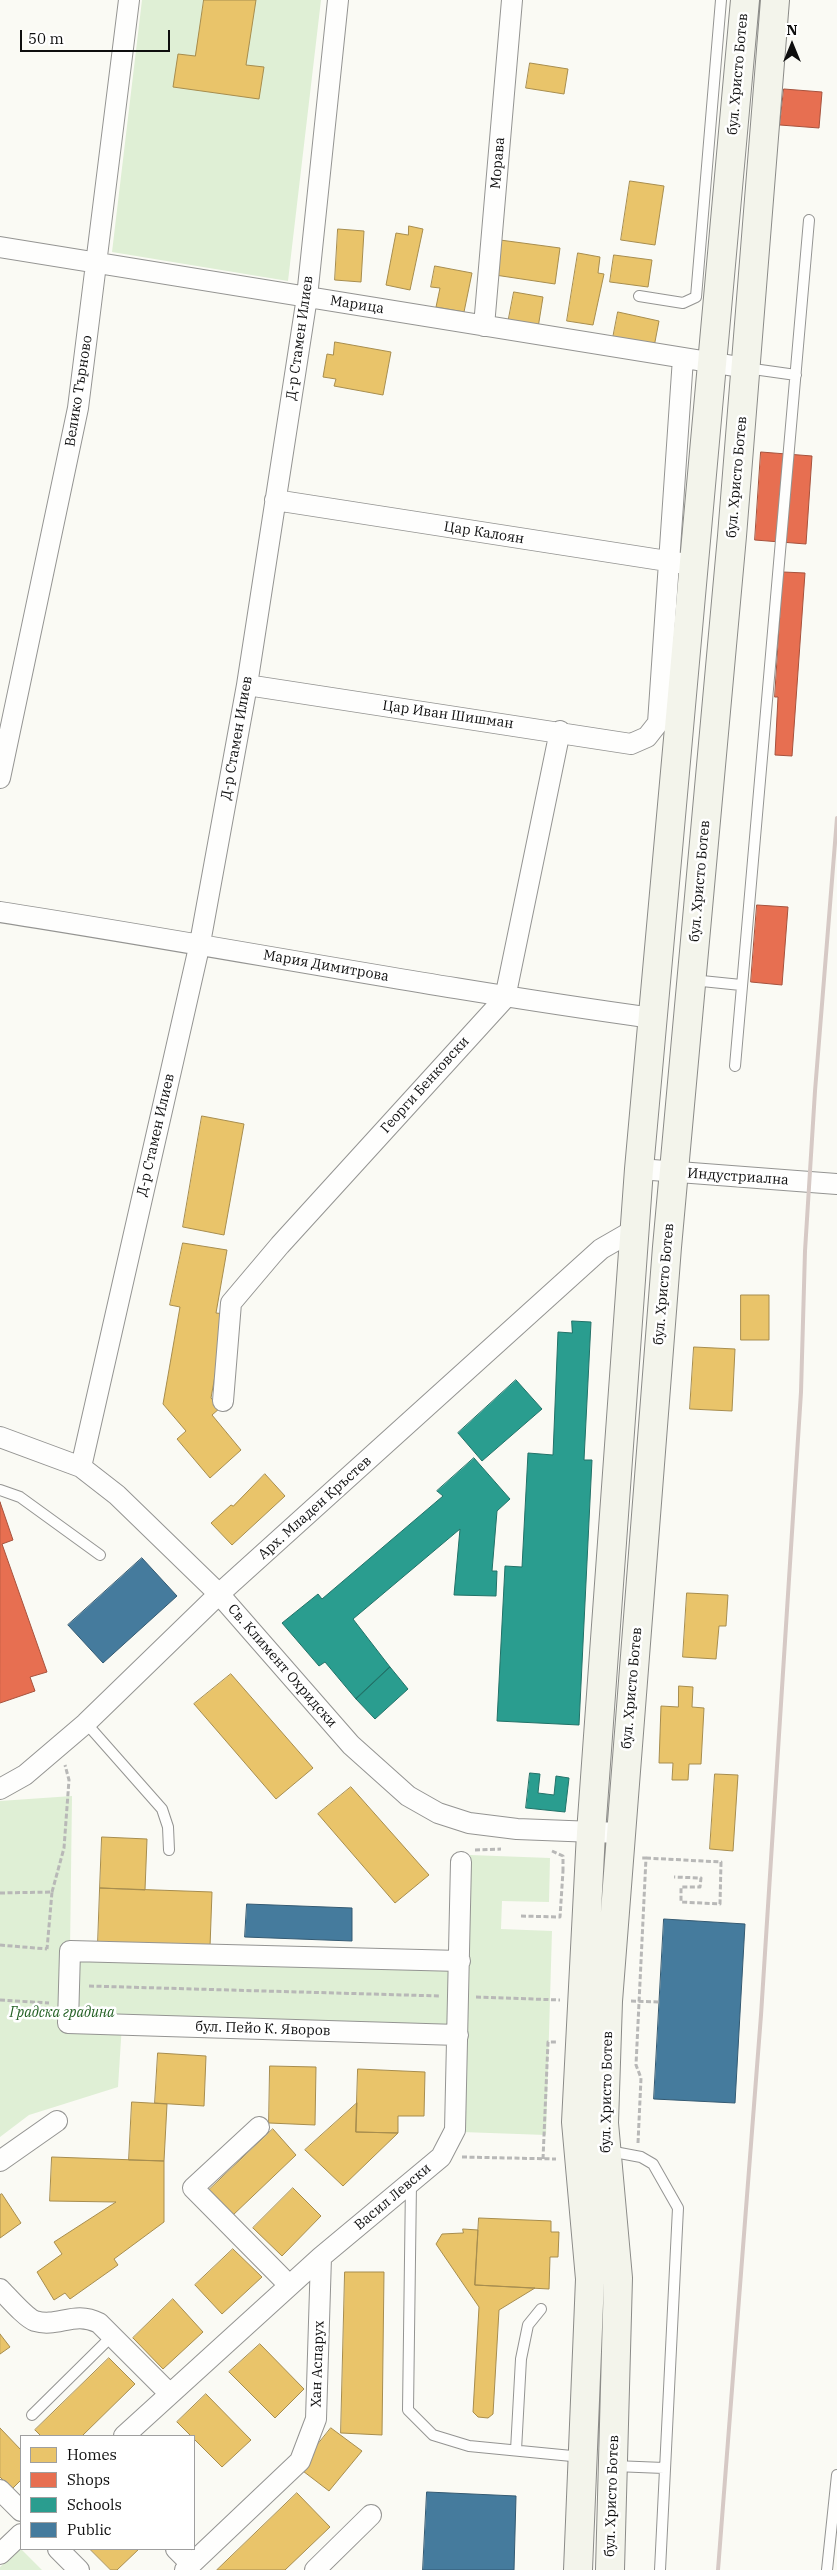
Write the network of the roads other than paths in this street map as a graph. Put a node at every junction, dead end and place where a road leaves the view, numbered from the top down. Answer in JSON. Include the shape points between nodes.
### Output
{"nodes":[{"id":1,"x":128,"y":0,"type":"edge"},
{"id":2,"x":338,"y":0,"type":"edge"},
{"id":3,"x":512,"y":0,"type":"edge"},
{"id":4,"x":721,"y":0,"type":"edge"},
{"id":5,"x":745,"y":0,"type":"edge"},
{"id":6,"x":775,"y":0,"type":"edge"},
{"id":7,"x":809,"y":220,"type":"dead end"},
{"id":8,"x":0,"y":247,"type":"edge"},
{"id":9,"x":97,"y":263,"type":"junction"},
{"id":10,"x":639,"y":296,"type":"dead end"},
{"id":11,"x":307,"y":297,"type":"junction"},
{"id":12,"x":484,"y":326,"type":"junction"},
{"id":13,"x":683,"y":358,"type":"junction"},
{"id":14,"x":713,"y":363,"type":"junction"},
{"id":15,"x":746,"y":368,"type":"junction"},
{"id":16,"x":796,"y":374,"type":"junction"},
{"id":17,"x":275,"y":500,"type":"junction"},
{"id":18,"x":681,"y":563,"type":"junction"},
{"id":19,"x":247,"y":685,"type":"junction"},
{"id":20,"x":560,"y":731,"type":"junction"},
{"id":21,"x":0,"y":778,"type":"edge"},
{"id":22,"x":0,"y":912,"type":"edge"},
{"id":23,"x":200,"y":943,"type":"junction"},
{"id":24,"x":691,"y":980,"type":"junction"},
{"id":25,"x":741,"y":985,"type":"junction"},
{"id":26,"x":505,"y":998,"type":"junction"},
{"id":27,"x":652,"y":1018,"type":"junction"},
{"id":28,"x":735,"y":1066,"type":"dead end"},
{"id":29,"x":639,"y":1169,"type":"junction"},
{"id":30,"x":674,"y":1172,"type":"junction"},
{"id":31,"x":837,"y":1184,"type":"edge"},
{"id":32,"x":634,"y":1230,"type":"junction"},
{"id":33,"x":223,"y":1401,"type":"dead end"},
{"id":34,"x":0,"y":1437,"type":"edge"},
{"id":35,"x":81,"y":1467,"type":"junction"},
{"id":36,"x":0,"y":1490,"type":"edge"},
{"id":37,"x":100,"y":1555,"type":"dead end"},
{"id":38,"x":219,"y":1594,"type":"junction"},
{"id":39,"x":86,"y":1723,"type":"junction"},
{"id":40,"x":0,"y":1789,"type":"edge"},
{"id":41,"x":591,"y":1833,"type":"junction"},
{"id":42,"x":619,"y":1846,"type":"junction"},
{"id":43,"x":169,"y":1850,"type":"dead end"},
{"id":44,"x":461,"y":1862,"type":"dead end"},
{"id":45,"x":460,"y":1961,"type":"junction"},
{"id":46,"x":458,"y":2035,"type":"junction"},
{"id":47,"x":57,"y":2121,"type":"dead end"},
{"id":48,"x":259,"y":2127,"type":"dead end"},
{"id":49,"x":605,"y":2151,"type":"junction"},
{"id":50,"x":0,"y":2161,"type":"edge"},
{"id":51,"x":411,"y":2183,"type":"junction"},
{"id":52,"x":321,"y":2256,"type":"junction"},
{"id":53,"x":289,"y":2285,"type":"junction"},
{"id":54,"x":0,"y":2290,"type":"edge"},
{"id":55,"x":541,"y":2309,"type":"dead end"},
{"id":56,"x":112,"y":2336,"type":"junction"},
{"id":57,"x":169,"y":2393,"type":"junction"},
{"id":58,"x":32,"y":2415,"type":"dead end"},
{"id":59,"x":125,"y":2435,"type":"edge"},
{"id":60,"x":516,"y":2450,"type":"junction"},
{"id":61,"x":583,"y":2457,"type":"junction"},
{"id":62,"x":614,"y":2466,"type":"junction"},
{"id":63,"x":664,"y":2468,"type":"junction"},
{"id":64,"x":837,"y":2475,"type":"edge"},
{"id":65,"x":0,"y":2490,"type":"edge"},
{"id":66,"x":20,"y":2510,"type":"edge"},
{"id":67,"x":372,"y":2515,"type":"dead end"},
{"id":68,"x":20,"y":2535,"type":"edge"},
{"id":69,"x":59,"y":2550,"type":"edge"},
{"id":70,"x":177,"y":2550,"type":"edge"},
{"id":71,"x":0,"y":2554,"type":"edge"},
{"id":72,"x":188,"y":2567,"type":"edge"},
{"id":73,"x":79,"y":2570,"type":"edge"},
{"id":74,"x":315,"y":2570,"type":"edge"},
{"id":75,"x":578,"y":2570,"type":"edge"},
{"id":76,"x":610,"y":2570,"type":"edge"},
{"id":77,"x":660,"y":2570,"type":"edge"},
{"id":78,"x":827,"y":2570,"type":"edge"}],
"edges":[{"from":1,"to":9,"type":"street","name":"Велико Търново"},
{"from":2,"to":11,"type":"street","name":"Д-р Стамен Илиев"},
{"from":3,"to":12,"type":"street","name":"Морава"},
{"from":4,"to":10,"type":"lane","via":[[696,297],[683,304]]},
{"from":5,"to":14,"type":"main road","name":"бул. Христо Ботев"},
{"from":6,"to":15,"type":"main road","name":"бул. Христо Ботев"},
{"from":7,"to":16,"type":"lane"},
{"from":8,"to":9,"type":"street","name":"Марица"},
{"from":9,"to":11,"type":"street","name":"Марица"},
{"from":9,"to":21,"type":"street","name":"Велико Търново","via":[[78,408]]},
{"from":11,"to":12,"type":"street","name":"Марица"},
{"from":11,"to":17,"type":"street","name":"Д-р Стамен Илиев"},
{"from":12,"to":13,"type":"street","name":"Марица"},
{"from":13,"to":14,"type":"street","name":"Марица"},
{"from":13,"to":18,"type":"street"},
{"from":14,"to":15,"type":"street","name":"Марица"},
{"from":14,"to":18,"type":"main road","name":"бул. Христо Ботев"},
{"from":15,"to":16,"type":"lane"},
{"from":15,"to":24,"type":"main road","name":"бул. Христо Ботев"},
{"from":16,"to":25,"type":"lane"},
{"from":17,"to":18,"type":"street","name":"Цар Калоян"},
{"from":17,"to":19,"type":"street","name":"Д-р Стамен Илиев"},
{"from":18,"to":20,"type":"street","name":"Цар Иван Шишман","via":[[658,723],[647,736],[631,744]]},
{"from":18,"to":27,"type":"main road","name":"бул. Христо Ботев"},
{"from":19,"to":20,"type":"street","name":"Цар Иван Шишман"},
{"from":19,"to":23,"type":"street","name":"Д-р Стамен Илиев"},
{"from":20,"to":26,"type":"street"},
{"from":22,"to":23,"type":"street","name":"Мария Димитрова"},
{"from":23,"to":26,"type":"street","name":"Мария Димитрова"},
{"from":23,"to":35,"type":"street","name":"Д-р Стамен Илиев"},
{"from":24,"to":25,"type":"lane"},
{"from":24,"to":30,"type":"main road","name":"бул. Христо Ботев"},
{"from":25,"to":28,"type":"lane"},
{"from":26,"to":27,"type":"street","name":"Мария Димитрова"},
{"from":26,"to":33,"type":"street","name":"Георги Бенковски","via":[[231,1303]]},
{"from":27,"to":29,"type":"main road","name":"бул. Христо Ботев"},
{"from":29,"to":30,"type":"street","name":"Индустриална"},
{"from":29,"to":32,"type":"main road","name":"бул. Христо Ботев"},
{"from":30,"to":31,"type":"street","name":"Индустриална"},
{"from":30,"to":42,"type":"main road","name":"бул. Христо Ботев"},
{"from":32,"to":38,"type":"street","name":"Арх. Младен Кръстев","via":[[601,1249]]},
{"from":32,"to":41,"type":"main road","name":"бул. Христо Ботев"},
{"from":34,"to":35,"type":"street","name":"Св. Климент Охридски"},
{"from":35,"to":38,"type":"street","name":"Св. Климент Охридски","via":[[117,1495]]},
{"from":36,"to":37,"type":"lane","via":[[20,1497]]},
{"from":38,"to":39,"type":"street","name":"Арх. Младен Кръстев"},
{"from":38,"to":41,"type":"street","name":"Св. Климент Охридски","via":[[351,1746],[408,1796],[438,1813],[468,1823]]},
{"from":39,"to":40,"type":"street","name":"Арх. Младен Кръстев","via":[[25,1775]]},
{"from":39,"to":43,"type":"lane","via":[[162,1808],[168,1828]]},
{"from":41,"to":42,"type":"street","name":"Св. Климент Охридски"},
{"from":41,"to":61,"type":"main road","name":"бул. Христо Ботев","via":[[576,2122],[590,2279]]},
{"from":42,"to":49,"type":"main road","name":"бул. Христо Ботев","via":[[608,2001]]},
{"from":44,"to":45,"type":"street","name":"Васил Левски"},
{"from":45,"to":46,"type":"street","name":"Васил Левски"},
{"from":45,"to":46,"type":"street","name":"бул. Пейо К. Яворов","via":[[70,1951],[68,2004]]},
{"from":46,"to":51,"type":"street","name":"Васил Левски","via":[[455,2130],[441,2157]]},
{"from":47,"to":50,"type":"street"},
{"from":48,"to":53,"type":"street","via":[[193,2188]]},
{"from":49,"to":62,"type":"main road","name":"бул. Христо Ботев","via":[[618,2278]]},
{"from":49,"to":63,"type":"lane","via":[[641,2157],[653,2164],[678,2208]]},
{"from":51,"to":52,"type":"street","name":"Васил Левски"},
{"from":51,"to":60,"type":"lane","via":[[408,2410],[433,2435],[469,2446]]},
{"from":52,"to":53,"type":"street","name":"Васил Левски"},
{"from":52,"to":72,"type":"street","name":"Хан Аспарух","via":[[316,2419],[300,2461]]},
{"from":53,"to":57,"type":"street","name":"Васил Левски"},
{"from":54,"to":56,"type":"street","via":[[33,2321],[52,2323],[75,2317],[89,2318]]},
{"from":55,"to":60,"type":"lane","via":[[528,2325],[521,2360]]},
{"from":56,"to":57,"type":"street"},
{"from":56,"to":58,"type":"lane"},
{"from":57,"to":59,"type":"street","name":"Васил Левски"},
{"from":60,"to":61,"type":"lane"},
{"from":61,"to":75,"type":"main road","name":"бул. Христо Ботев"},
{"from":62,"to":63,"type":"lane"},
{"from":62,"to":76,"type":"main road","name":"бул. Христо Ботев"},
{"from":63,"to":77,"type":"lane"},
{"from":64,"to":78,"type":"lane"},
{"from":65,"to":66,"type":"street"},
{"from":67,"to":74,"type":"street"},
{"from":68,"to":71,"type":"street"},
{"from":69,"to":73,"type":"street"},
{"from":70,"to":72,"type":"street"}]}
